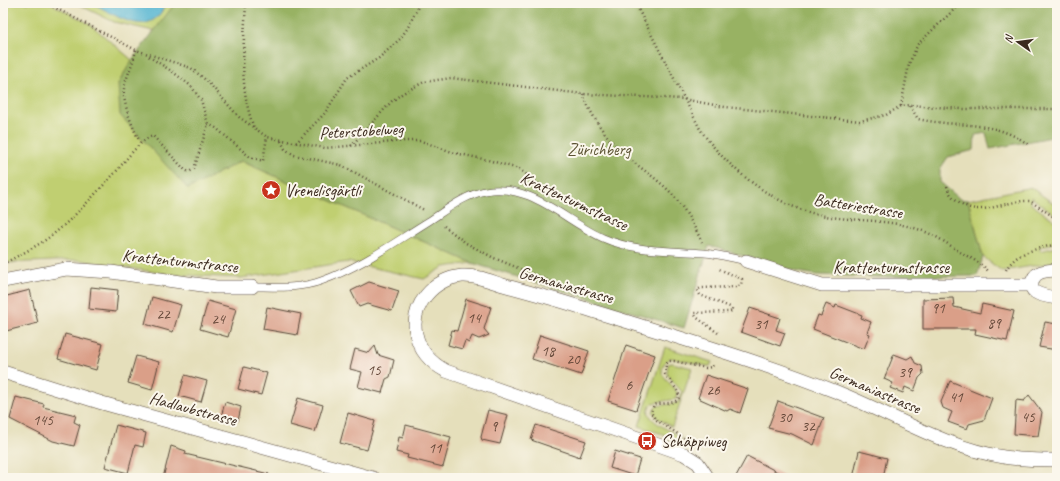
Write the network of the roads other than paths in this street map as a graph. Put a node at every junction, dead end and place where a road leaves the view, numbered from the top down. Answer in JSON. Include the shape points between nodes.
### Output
{"nodes":[{"id":1,"x":746,"y":260,"type":"joint"},
{"id":2,"x":1057,"y":270,"type":"edge"},
{"id":3,"x":3,"y":281,"type":"edge"},
{"id":4,"x":1032,"y":285,"type":"junction"},
{"id":5,"x":252,"y":287,"type":"joint"},
{"id":6,"x":1057,"y":298,"type":"edge"},
{"id":7,"x":3,"y":372,"type":"edge"},
{"id":8,"x":1057,"y":460,"type":"edge"},
{"id":9,"x":373,"y":478,"type":"edge"},
{"id":10,"x":708,"y":478,"type":"edge"}],
"edges":[{"from":1,"to":4,"type":"street","name":"Krattenturmstrasse","via":[[822,285]]},
{"from":1,"to":5,"type":"lane","name":"Krattenturmstrasse","via":[[706,253],[652,250],[623,244],[603,238],[538,200],[505,189],[483,191],[473,195],[363,260],[320,282]]},
{"from":2,"to":4,"type":"street","via":[[1037,274]]},
{"from":3,"to":5,"type":"street","name":"Krattenturmstrasse","via":[[66,269],[111,272],[216,287]]},
{"from":4,"to":6,"type":"street","via":[[1032,290],[1036,293]]},
{"from":7,"to":9,"type":"street","name":"Hadlaubstrasse","via":[[102,403]]},
{"from":8,"to":10,"type":"street","name":"Germaniastrasse","via":[[1004,458],[979,452],[943,439],[837,392],[720,351],[563,301],[479,278],[463,276],[447,279],[423,298],[416,315],[416,334],[424,353],[435,365],[684,454],[698,463]]}]}
